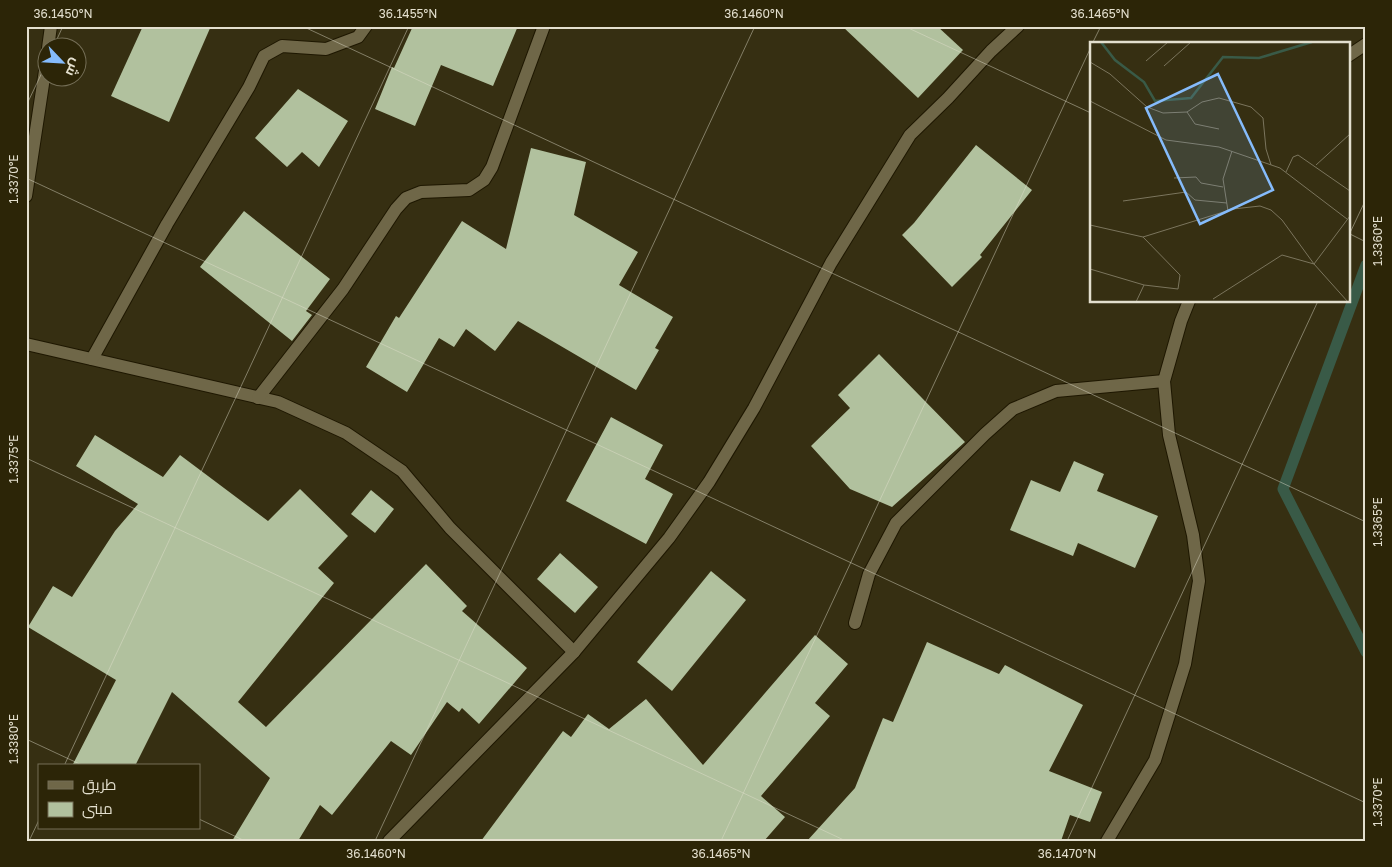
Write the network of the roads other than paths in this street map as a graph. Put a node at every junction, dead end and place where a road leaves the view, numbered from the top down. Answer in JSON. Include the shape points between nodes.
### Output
{"nodes":[{"id":1,"x":366,"y":26,"type":"edge"},
{"id":2,"x":544,"y":26,"type":"edge"},
{"id":3,"x":1018,"y":26,"type":"edge"},
{"id":4,"x":1366,"y":44,"type":"edge"},
{"id":5,"x":1350,"y":55,"type":"edge"},
{"id":6,"x":42,"y":88,"type":"edge"},
{"id":7,"x":26,"y":196,"type":"edge"},
{"id":8,"x":1189,"y":302,"type":"edge"},
{"id":9,"x":26,"y":344,"type":"edge"},
{"id":10,"x":92,"y":359,"type":"junction"},
{"id":11,"x":1164,"y":381,"type":"junction"},
{"id":12,"x":258,"y":398,"type":"junction"},
{"id":13,"x":855,"y":624,"type":"dead end"},
{"id":14,"x":574,"y":652,"type":"junction"},
{"id":15,"x":388,"y":841,"type":"edge"},
{"id":16,"x":1108,"y":841,"type":"edge"}],
"edges":[{"from":1,"to":10,"type":"street","via":[[358,37],[326,49],[282,46],[264,56]]},
{"from":2,"to":12,"type":"street","via":[[492,167],[484,180],[469,190],[421,192],[406,198],[343,289]]},
{"from":3,"to":14,"type":"street","via":[[910,135],[831,263],[754,408],[709,482],[670,538]]},
{"from":4,"to":5,"type":"street"},
{"from":6,"to":7,"type":"street"},
{"from":8,"to":11,"type":"street"},
{"from":9,"to":10,"type":"street"},
{"from":10,"to":12,"type":"street"},
{"from":11,"to":13,"type":"street","via":[[1056,390],[1013,409],[896,523],[869,574]]},
{"from":11,"to":16,"type":"street","via":[[1169,435],[1193,535],[1199,581],[1185,664],[1155,760]]},
{"from":12,"to":14,"type":"street","via":[[278,402],[346,432],[402,471],[450,528]]},
{"from":14,"to":15,"type":"street"}]}
